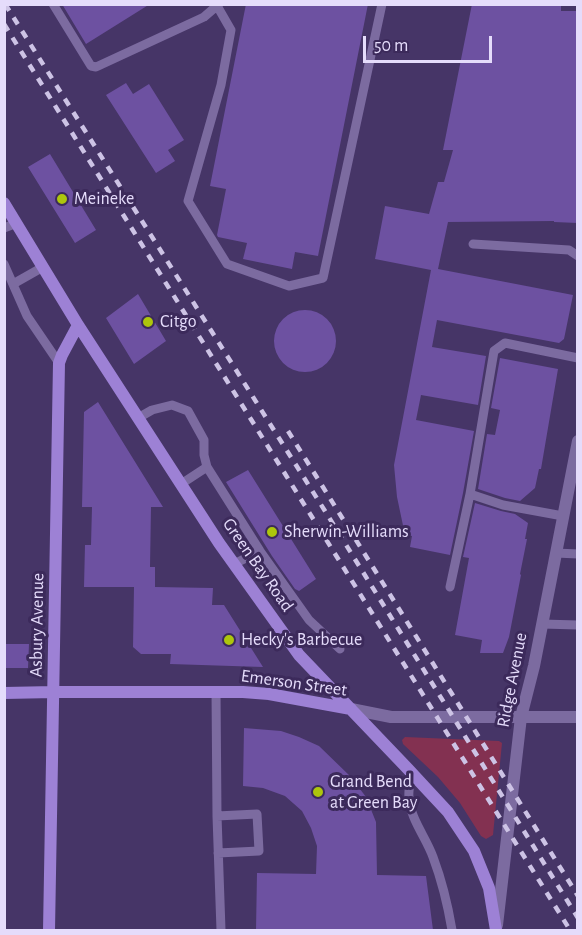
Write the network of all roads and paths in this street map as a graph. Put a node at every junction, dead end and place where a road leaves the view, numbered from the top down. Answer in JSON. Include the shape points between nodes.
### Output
{"nodes":[{"id":1,"x":52,"y":4,"type":"edge"},
{"id":2,"x":382,"y":4,"type":"edge"},
{"id":3,"x":218,"y":5,"type":"edge"},
{"id":4,"x":4,"y":203,"type":"edge"},
{"id":5,"x":17,"y":223,"type":"junction"},
{"id":6,"x":4,"y":228,"type":"edge"},
{"id":7,"x":473,"y":244,"type":"dead end"},
{"id":8,"x":578,"y":256,"type":"edge"},
{"id":9,"x":4,"y":264,"type":"edge"},
{"id":10,"x":43,"y":267,"type":"junction"},
{"id":11,"x":13,"y":284,"type":"junction"},
{"id":12,"x":78,"y":325,"type":"junction"},
{"id":13,"x":578,"y":358,"type":"edge"},
{"id":14,"x":59,"y":363,"type":"junction"},
{"id":15,"x":138,"y":418,"type":"junction"},
{"id":16,"x":578,"y":441,"type":"edge"},
{"id":17,"x":207,"y":467,"type":"junction"},
{"id":18,"x":181,"y":484,"type":"junction"},
{"id":19,"x":470,"y":494,"type":"junction"},
{"id":20,"x":563,"y":516,"type":"junction"},
{"id":21,"x":260,"y":551,"type":"junction"},
{"id":22,"x":556,"y":554,"type":"junction"},
{"id":23,"x":578,"y":554,"type":"edge"},
{"id":24,"x":234,"y":564,"type":"junction"},
{"id":25,"x":450,"y":587,"type":"dead end"},
{"id":26,"x":542,"y":624,"type":"junction"},
{"id":27,"x":578,"y":625,"type":"edge"},
{"id":28,"x":340,"y":649,"type":"dead end"},
{"id":29,"x":216,"y":691,"type":"junction"},
{"id":30,"x":54,"y":692,"type":"junction"},
{"id":31,"x":4,"y":693,"type":"edge"},
{"id":32,"x":351,"y":709,"type":"junction"},
{"id":33,"x":521,"y":717,"type":"junction"},
{"id":34,"x":578,"y":717,"type":"edge"},
{"id":35,"x":412,"y":773,"type":"junction"},
{"id":36,"x":217,"y":816,"type":"junction"},
{"id":37,"x":218,"y":853,"type":"junction"},
{"id":38,"x":50,"y":930,"type":"edge"},
{"id":39,"x":221,"y":930,"type":"edge"},
{"id":40,"x":452,"y":930,"type":"edge"},
{"id":41,"x":496,"y":930,"type":"edge"}],
"edges":[{"from":1,"to":3,"type":"lane","via":[[91,66],[96,67],[204,17]]},
{"from":2,"to":3,"type":"lane","via":[[323,278],[289,286],[227,264],[188,201],[221,85],[231,30]]},
{"from":4,"to":5,"type":"main road","name":"Green Bay Road"},
{"from":5,"to":6,"type":"lane"},
{"from":5,"to":10,"type":"main road","name":"Green Bay Road"},
{"from":7,"to":8,"type":"lane","via":[[569,250]]},
{"from":9,"to":11,"type":"lane"},
{"from":10,"to":11,"type":"lane"},
{"from":10,"to":12,"type":"main road","name":"Green Bay Road"},
{"from":11,"to":14,"type":"lane","via":[[27,316]]},
{"from":12,"to":14,"type":"main road","name":"Asbury Avenue"},
{"from":12,"to":15,"type":"main road","name":"Green Bay Road"},
{"from":13,"to":19,"type":"lane","via":[[505,343],[494,351]]},
{"from":14,"to":30,"type":"main road","name":"Asbury Avenue"},
{"from":15,"to":17,"type":"lane","via":[[172,405],[188,411],[204,440]]},
{"from":15,"to":18,"type":"main road","name":"Green Bay Road"},
{"from":16,"to":20,"type":"street","name":"Ridge Avenue"},
{"from":17,"to":18,"type":"lane"},
{"from":17,"to":21,"type":"lane"},
{"from":18,"to":24,"type":"main road","name":"Green Bay Road"},
{"from":19,"to":20,"type":"lane","via":[[503,505]]},
{"from":19,"to":25,"type":"lane"},
{"from":20,"to":22,"type":"street","name":"Ridge Avenue"},
{"from":21,"to":24,"type":"lane"},
{"from":21,"to":28,"type":"lane","via":[[309,620]]},
{"from":22,"to":23,"type":"lane"},
{"from":22,"to":26,"type":"street","name":"Ridge Avenue"},
{"from":24,"to":32,"type":"main road","name":"Green Bay Road","via":[[299,655]]},
{"from":26,"to":27,"type":"lane"},
{"from":26,"to":33,"type":"street","name":"Ridge Avenue"},
{"from":29,"to":30,"type":"main road","name":"Emerson Street"},
{"from":29,"to":32,"type":"main road","name":"Emerson Street","via":[[269,694]]},
{"from":29,"to":36,"type":"lane"},
{"from":30,"to":31,"type":"main road","name":"Emerson Street"},
{"from":30,"to":38,"type":"main road","name":"Asbury Avenue"},
{"from":32,"to":33,"type":"street","name":"Emerson Street","via":[[391,717]]},
{"from":32,"to":35,"type":"main road","name":"Green Bay Road"},
{"from":33,"to":34,"type":"street","name":"Emerson Street"},
{"from":33,"to":41,"type":"street","name":"Ridge Avenue"},
{"from":35,"to":40,"type":"lane","via":[[408,796],[412,812],[438,870]]},
{"from":35,"to":41,"type":"main road","name":"Green Bay Road","via":[[448,812],[474,851],[489,888]]},
{"from":36,"to":37,"type":"lane"},
{"from":36,"to":37,"type":"lane","via":[[257,814],[259,851]]},
{"from":37,"to":39,"type":"lane"}]}
